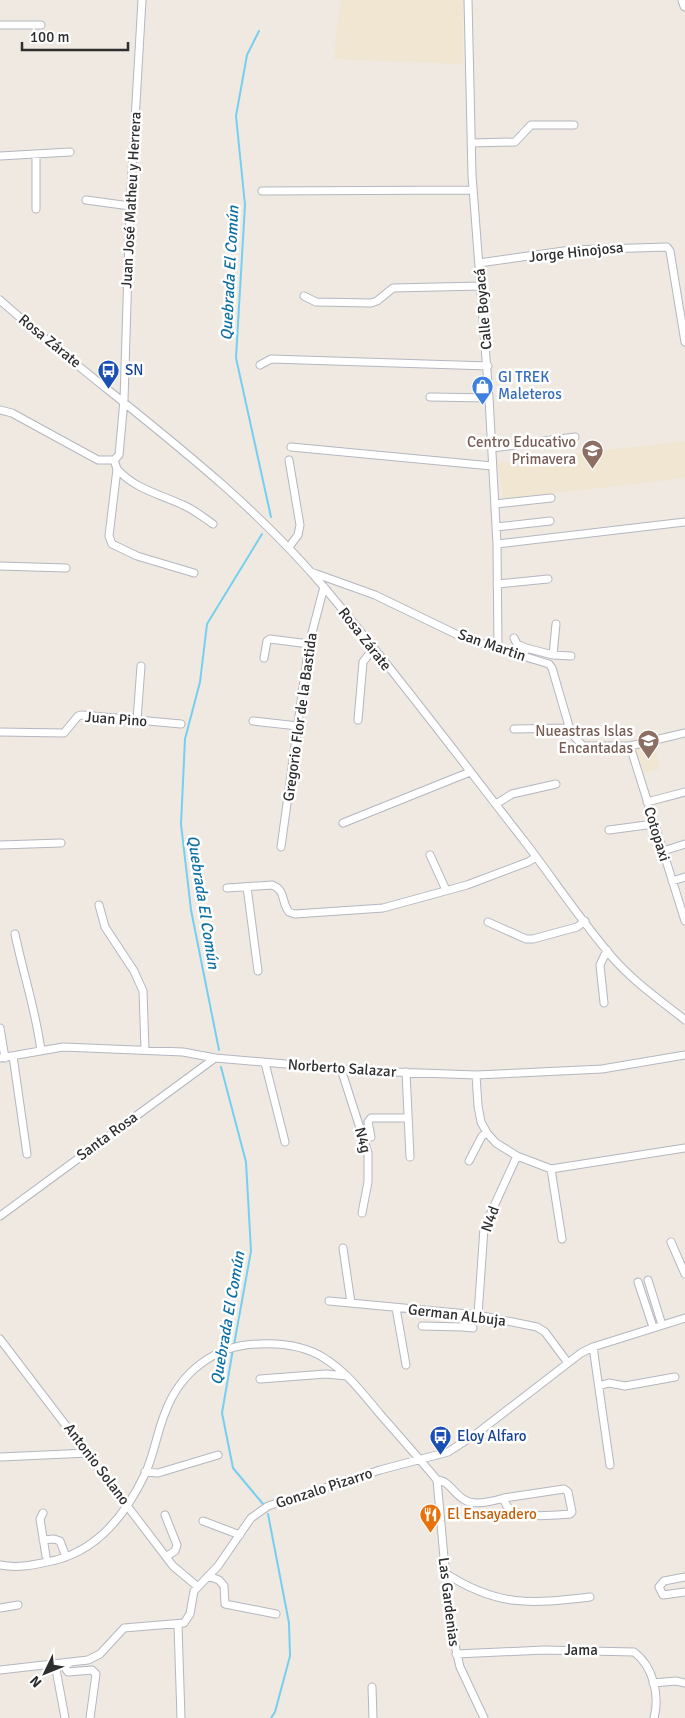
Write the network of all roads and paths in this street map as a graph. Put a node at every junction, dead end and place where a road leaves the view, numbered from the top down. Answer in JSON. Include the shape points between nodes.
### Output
{"nodes":[{"id":1,"x":142,"y":0,"type":"edge"},
{"id":2,"x":468,"y":0,"type":"edge"},
{"id":3,"x":683,"y":0,"type":"edge"},
{"id":4,"x":685,"y":6,"type":"edge"},
{"id":5,"x":0,"y":25,"type":"edge"},
{"id":6,"x":41,"y":25,"type":"dead end"},
{"id":7,"x":574,"y":125,"type":"dead end"},
{"id":8,"x":471,"y":143,"type":"junction"},
{"id":9,"x":70,"y":152,"type":"dead end"},
{"id":10,"x":36,"y":154,"type":"junction"},
{"id":11,"x":0,"y":156,"type":"edge"},
{"id":12,"x":473,"y":190,"type":"junction"},
{"id":13,"x":262,"y":191,"type":"dead end"},
{"id":14,"x":86,"y":200,"type":"dead end"},
{"id":15,"x":130,"y":206,"type":"junction"},
{"id":16,"x":36,"y":209,"type":"dead end"},
{"id":17,"x":479,"y":263,"type":"junction"},
{"id":18,"x":482,"y":286,"type":"junction"},
{"id":19,"x":304,"y":296,"type":"dead end"},
{"id":20,"x":0,"y":300,"type":"edge"},
{"id":21,"x":685,"y":342,"type":"edge"},
{"id":22,"x":260,"y":365,"type":"dead end"},
{"id":23,"x":488,"y":366,"type":"junction"},
{"id":24,"x":430,"y":397,"type":"dead end"},
{"id":25,"x":490,"y":398,"type":"junction"},
{"id":26,"x":124,"y":400,"type":"junction"},
{"id":27,"x":0,"y":410,"type":"edge"},
{"id":28,"x":575,"y":437,"type":"dead end"},
{"id":29,"x":292,"y":447,"type":"dead end"},
{"id":30,"x":492,"y":448,"type":"junction"},
{"id":31,"x":116,"y":458,"type":"junction"},
{"id":32,"x":289,"y":460,"type":"dead end"},
{"id":33,"x":492,"y":466,"type":"junction"},
{"id":34,"x":117,"y":469,"type":"junction"},
{"id":35,"x":551,"y":498,"type":"dead end"},
{"id":36,"x":495,"y":504,"type":"junction"},
{"id":37,"x":550,"y":521,"type":"dead end"},
{"id":38,"x":685,"y":522,"type":"edge"},
{"id":39,"x":213,"y":524,"type":"dead end"},
{"id":40,"x":496,"y":527,"type":"junction"},
{"id":41,"x":497,"y":544,"type":"junction"},
{"id":42,"x":288,"y":546,"type":"junction"},
{"id":43,"x":0,"y":566,"type":"edge"},
{"id":44,"x":66,"y":568,"type":"dead end"},
{"id":45,"x":194,"y":572,"type":"dead end"},
{"id":46,"x":310,"y":572,"type":"junction"},
{"id":47,"x":548,"y":579,"type":"dead end"},
{"id":48,"x":498,"y":584,"type":"junction"},
{"id":49,"x":324,"y":587,"type":"junction"},
{"id":50,"x":556,"y":624,"type":"dead end"},
{"id":51,"x":514,"y":638,"type":"dead end"},
{"id":52,"x":309,"y":644,"type":"junction"},
{"id":53,"x":526,"y":648,"type":"junction"},
{"id":54,"x":373,"y":649,"type":"junction"},
{"id":55,"x":498,"y":649,"type":"junction"},
{"id":56,"x":523,"y":656,"type":"junction"},
{"id":57,"x":552,"y":656,"type":"junction"},
{"id":58,"x":571,"y":656,"type":"dead end"},
{"id":59,"x":264,"y":658,"type":"dead end"},
{"id":60,"x":141,"y":666,"type":"dead end"},
{"id":61,"x":137,"y":720,"type":"junction"},
{"id":62,"x":358,"y":720,"type":"dead end"},
{"id":63,"x":253,"y":721,"type":"dead end"},
{"id":64,"x":181,"y":724,"type":"dead end"},
{"id":65,"x":298,"y":726,"type":"junction"},
{"id":66,"x":570,"y":728,"type":"junction"},
{"id":67,"x":514,"y":730,"type":"dead end"},
{"id":68,"x":0,"y":732,"type":"edge"},
{"id":69,"x":685,"y":733,"type":"edge"},
{"id":70,"x":630,"y":746,"type":"junction"},
{"id":71,"x":470,"y":772,"type":"junction"},
{"id":72,"x":556,"y":784,"type":"dead end"},
{"id":73,"x":685,"y":792,"type":"edge"},
{"id":74,"x":647,"y":802,"type":"junction"},
{"id":75,"x":496,"y":804,"type":"junction"},
{"id":76,"x":343,"y":823,"type":"dead end"},
{"id":77,"x":654,"y":824,"type":"junction"},
{"id":78,"x":609,"y":830,"type":"dead end"},
{"id":79,"x":62,"y":843,"type":"dead end"},
{"id":80,"x":685,"y":844,"type":"edge"},
{"id":81,"x":0,"y":845,"type":"edge"},
{"id":82,"x":281,"y":847,"type":"dead end"},
{"id":83,"x":663,"y":851,"type":"junction"},
{"id":84,"x":430,"y":855,"type":"dead end"},
{"id":85,"x":536,"y":857,"type":"junction"},
{"id":86,"x":685,"y":877,"type":"edge"},
{"id":87,"x":672,"y":880,"type":"junction"},
{"id":88,"x":247,"y":887,"type":"junction"},
{"id":89,"x":227,"y":888,"type":"dead end"},
{"id":90,"x":446,"y":890,"type":"junction"},
{"id":91,"x":99,"y":905,"type":"dead end"},
{"id":92,"x":585,"y":921,"type":"junction"},
{"id":93,"x":685,"y":921,"type":"edge"},
{"id":94,"x":488,"y":922,"type":"dead end"},
{"id":95,"x":15,"y":934,"type":"dead end"},
{"id":96,"x":607,"y":950,"type":"junction"},
{"id":97,"x":258,"y":971,"type":"dead end"},
{"id":98,"x":604,"y":1004,"type":"dead end"},
{"id":99,"x":685,"y":1020,"type":"edge"},
{"id":100,"x":0,"y":1028,"type":"edge"},
{"id":101,"x":145,"y":1050,"type":"junction"},
{"id":102,"x":41,"y":1051,"type":"junction"},
{"id":103,"x":685,"y":1055,"type":"edge"},
{"id":104,"x":13,"y":1056,"type":"junction"},
{"id":105,"x":2,"y":1058,"type":"edge"},
{"id":106,"x":215,"y":1058,"type":"junction"},
{"id":107,"x":265,"y":1063,"type":"junction"},
{"id":108,"x":341,"y":1069,"type":"junction"},
{"id":109,"x":406,"y":1072,"type":"junction"},
{"id":110,"x":476,"y":1075,"type":"junction"},
{"id":111,"x":408,"y":1118,"type":"junction"},
{"id":112,"x":487,"y":1134,"type":"junction"},
{"id":113,"x":371,"y":1137,"type":"dead end"},
{"id":114,"x":285,"y":1142,"type":"dead end"},
{"id":115,"x":685,"y":1148,"type":"edge"},
{"id":116,"x":28,"y":1154,"type":"dead end"},
{"id":117,"x":517,"y":1156,"type":"junction"},
{"id":118,"x":410,"y":1157,"type":"dead end"},
{"id":119,"x":469,"y":1161,"type":"dead end"},
{"id":120,"x":551,"y":1170,"type":"junction"},
{"id":121,"x":362,"y":1213,"type":"dead end"},
{"id":122,"x":0,"y":1216,"type":"edge"},
{"id":123,"x":562,"y":1238,"type":"dead end"},
{"id":124,"x":671,"y":1242,"type":"dead end"},
{"id":125,"x":343,"y":1248,"type":"dead end"},
{"id":126,"x":685,"y":1274,"type":"edge"},
{"id":127,"x":648,"y":1280,"type":"dead end"},
{"id":128,"x":638,"y":1282,"type":"dead end"},
{"id":129,"x":329,"y":1301,"type":"dead end"},
{"id":130,"x":351,"y":1303,"type":"junction"},
{"id":131,"x":396,"y":1308,"type":"junction"},
{"id":132,"x":470,"y":1314,"type":"junction"},
{"id":133,"x":478,"y":1315,"type":"junction"},
{"id":134,"x":685,"y":1318,"type":"edge"},
{"id":135,"x":662,"y":1324,"type":"junction"},
{"id":136,"x":422,"y":1326,"type":"dead end"},
{"id":137,"x":463,"y":1327,"type":"junction"},
{"id":138,"x":473,"y":1328,"type":"dead end"},
{"id":139,"x":653,"y":1328,"type":"junction"},
{"id":140,"x":0,"y":1339,"type":"edge"},
{"id":141,"x":593,"y":1347,"type":"junction"},
{"id":142,"x":568,"y":1362,"type":"junction"},
{"id":143,"x":406,"y":1365,"type":"dead end"},
{"id":144,"x":347,"y":1376,"type":"junction"},
{"id":145,"x":675,"y":1377,"type":"dead end"},
{"id":146,"x":260,"y":1379,"type":"dead end"},
{"id":147,"x":598,"y":1386,"type":"junction"},
{"id":148,"x":89,"y":1453,"type":"junction"},
{"id":149,"x":218,"y":1455,"type":"dead end"},
{"id":150,"x":0,"y":1457,"type":"edge"},
{"id":151,"x":421,"y":1461,"type":"junction"},
{"id":152,"x":610,"y":1465,"type":"dead end"},
{"id":153,"x":146,"y":1472,"type":"junction"},
{"id":154,"x":436,"y":1480,"type":"junction"},
{"id":155,"x":504,"y":1498,"type":"junction"},
{"id":156,"x":128,"y":1504,"type":"junction"},
{"id":157,"x":43,"y":1513,"type":"dead end"},
{"id":158,"x":165,"y":1516,"type":"dead end"},
{"id":159,"x":203,"y":1521,"type":"dead end"},
{"id":160,"x":240,"y":1535,"type":"junction"},
{"id":161,"x":43,"y":1540,"type":"junction"},
{"id":162,"x":46,"y":1556,"type":"dead end"},
{"id":163,"x":167,"y":1556,"type":"junction"},
{"id":164,"x":66,"y":1557,"type":"junction"},
{"id":165,"x":0,"y":1565,"type":"edge"},
{"id":166,"x":445,"y":1573,"type":"junction"},
{"id":167,"x":208,"y":1576,"type":"junction"},
{"id":168,"x":685,"y":1577,"type":"edge"},
{"id":169,"x":198,"y":1587,"type":"junction"},
{"id":170,"x":685,"y":1592,"type":"edge"},
{"id":171,"x":590,"y":1597,"type":"dead end"},
{"id":172,"x":18,"y":1605,"type":"dead end"},
{"id":173,"x":0,"y":1608,"type":"edge"},
{"id":174,"x":276,"y":1614,"type":"dead end"},
{"id":175,"x":178,"y":1626,"type":"junction"},
{"id":176,"x":456,"y":1654,"type":"junction"},
{"id":177,"x":59,"y":1664,"type":"junction"},
{"id":178,"x":0,"y":1670,"type":"edge"},
{"id":179,"x":653,"y":1683,"type":"junction"},
{"id":180,"x":685,"y":1683,"type":"edge"},
{"id":181,"x":372,"y":1686,"type":"dead end"},
{"id":182,"x":65,"y":1718,"type":"edge"},
{"id":183,"x":90,"y":1718,"type":"edge"},
{"id":184,"x":181,"y":1718,"type":"edge"},
{"id":185,"x":373,"y":1718,"type":"edge"},
{"id":186,"x":484,"y":1718,"type":"edge"},
{"id":187,"x":654,"y":1718,"type":"edge"}],
"edges":[{"from":1,"to":15,"type":"street","name":"Juan José Matheu y Herrera"},
{"from":2,"to":8,"type":"street","name":"Calle Boyacá"},
{"from":3,"to":4,"type":"street"},
{"from":5,"to":6,"type":"street"},
{"from":7,"to":8,"type":"street","via":[[531,125],[515,142]]},
{"from":8,"to":12,"type":"street","name":"Calle Boyacá"},
{"from":9,"to":10,"type":"street"},
{"from":10,"to":11,"type":"street"},
{"from":10,"to":16,"type":"street"},
{"from":12,"to":13,"type":"street"},
{"from":12,"to":17,"type":"street","name":"Calle Boyacá"},
{"from":14,"to":15,"type":"street"},
{"from":15,"to":26,"type":"street","name":"Juan José Matheu y Herrera"},
{"from":17,"to":18,"type":"street","name":"Calle Boyacá"},
{"from":17,"to":21,"type":"street","name":"Jorge Hinojosa","via":[[572,250],[663,245],[670,251]]},
{"from":18,"to":19,"type":"street","via":[[393,288],[371,303],[319,303]]},
{"from":18,"to":23,"type":"street","name":"Calle Boyacá"},
{"from":20,"to":26,"type":"street","name":"Rosa Zárate"},
{"from":22,"to":23,"type":"street","via":[[271,359]]},
{"from":23,"to":25,"type":"street","name":"Calle Boyacá"},
{"from":24,"to":25,"type":"street"},
{"from":25,"to":30,"type":"street","name":"Calle Boyacá"},
{"from":26,"to":31,"type":"street","name":"Juan José Matheu y Herrera"},
{"from":26,"to":42,"type":"street","name":"Rosa Zárate","via":[[252,510]]},
{"from":27,"to":31,"type":"street","via":[[12,413],[98,460]]},
{"from":28,"to":30,"type":"street"},
{"from":29,"to":33,"type":"street"},
{"from":30,"to":33,"type":"street","name":"Calle Boyacá"},
{"from":31,"to":34,"type":"street"},
{"from":32,"to":42,"type":"street","via":[[300,525],[298,535]]},
{"from":33,"to":36,"type":"street","name":"Calle Boyacá"},
{"from":34,"to":39,"type":"street","via":[[132,483],[183,505]]},
{"from":34,"to":45,"type":"street","via":[[109,536],[112,544],[137,556]]},
{"from":35,"to":36,"type":"street"},
{"from":36,"to":40,"type":"street","name":"Calle Boyacá"},
{"from":37,"to":40,"type":"street"},
{"from":38,"to":41,"type":"street"},
{"from":40,"to":41,"type":"street","name":"Calle Boyacá"},
{"from":41,"to":48,"type":"street","name":"Calle Boyacá"},
{"from":42,"to":46,"type":"street","name":"Rosa Zárate"},
{"from":43,"to":44,"type":"street"},
{"from":46,"to":49,"type":"street","name":"Rosa Zárate"},
{"from":46,"to":55,"type":"street","name":"San Martin","via":[[375,595],[464,638]]},
{"from":47,"to":48,"type":"street"},
{"from":48,"to":55,"type":"street","name":"Calle Boyacá"},
{"from":49,"to":52,"type":"street","name":"Gregorio Flor de la Bastida"},
{"from":49,"to":54,"type":"street","name":"Rosa Zárate"},
{"from":50,"to":57,"type":"street"},
{"from":51,"to":53,"type":"street","via":[[517,644]]},
{"from":52,"to":59,"type":"street","via":[[268,640]]},
{"from":52,"to":65,"type":"street","name":"Gregorio Flor de la Bastida"},
{"from":53,"to":56,"type":"street"},
{"from":53,"to":57,"type":"street"},
{"from":54,"to":62,"type":"street","via":[[363,662]]},
{"from":54,"to":71,"type":"street","name":"Rosa Zárate"},
{"from":55,"to":56,"type":"street","name":"San Martin"},
{"from":56,"to":66,"type":"street","name":"San Martin","via":[[552,668]]},
{"from":57,"to":58,"type":"street"},
{"from":60,"to":61,"type":"street"},
{"from":61,"to":64,"type":"street","name":"Juan Pino"},
{"from":61,"to":68,"type":"street","name":"Juan Pino","via":[[82,715],[64,733]]},
{"from":63,"to":65,"type":"street"},
{"from":65,"to":82,"type":"street","name":"Gregorio Flor de la Bastida"},
{"from":66,"to":67,"type":"street"},
{"from":66,"to":70,"type":"street","name":"San Martin","via":[[583,746]]},
{"from":69,"to":70,"type":"street"},
{"from":70,"to":74,"type":"street","name":"Cotopaxi"},
{"from":71,"to":75,"type":"street","name":"Rosa Zárate"},
{"from":71,"to":76,"type":"street"},
{"from":72,"to":75,"type":"street","via":[[512,794]]},
{"from":73,"to":74,"type":"street"},
{"from":74,"to":77,"type":"street","name":"Cotopaxi"},
{"from":75,"to":85,"type":"street","name":"Rosa Zárate"},
{"from":77,"to":78,"type":"street"},
{"from":77,"to":83,"type":"street","name":"Cotopaxi"},
{"from":79,"to":81,"type":"street"},
{"from":80,"to":83,"type":"street"},
{"from":83,"to":87,"type":"street","name":"Cotopaxi"},
{"from":84,"to":90,"type":"street"},
{"from":85,"to":90,"type":"street","via":[[476,882]]},
{"from":85,"to":92,"type":"street","name":"Rosa Zárate"},
{"from":86,"to":87,"type":"street"},
{"from":87,"to":93,"type":"street","name":"Cotopaxi"},
{"from":88,"to":89,"type":"street"},
{"from":88,"to":90,"type":"street","via":[[277,887],[286,908],[295,914],[383,908]]},
{"from":88,"to":97,"type":"street"},
{"from":91,"to":101,"type":"street","via":[[105,927],[134,971],[143,992]]},
{"from":92,"to":94,"type":"street","via":[[577,927],[533,939]]},
{"from":92,"to":96,"type":"street","name":"Rosa Zárate"},
{"from":95,"to":102,"type":"street","via":[[34,1007]]},
{"from":96,"to":98,"type":"street","via":[[600,965]]},
{"from":96,"to":99,"type":"street","name":"Rosa Zárate","via":[[639,984]]},
{"from":100,"to":105,"type":"street"},
{"from":101,"to":102,"type":"street","name":"Norberto Salazar","via":[[63,1047]]},
{"from":101,"to":106,"type":"street","name":"Norberto Salazar"},
{"from":102,"to":104,"type":"street","name":"Norberto Salazar"},
{"from":103,"to":110,"type":"street","name":"Norberto Salazar","via":[[602,1069]]},
{"from":104,"to":105,"type":"street","name":"Norberto Salazar"},
{"from":104,"to":116,"type":"street"},
{"from":106,"to":107,"type":"street","name":"Norberto Salazar"},
{"from":106,"to":122,"type":"street","name":"Santa Rosa"},
{"from":107,"to":108,"type":"street","name":"Norberto Salazar"},
{"from":107,"to":114,"type":"street"},
{"from":108,"to":109,"type":"street","name":"Norberto Salazar"},
{"from":108,"to":121,"type":"street","name":"N4g","via":[[368,1153],[368,1182]]},
{"from":109,"to":110,"type":"street","name":"Norberto Salazar"},
{"from":109,"to":111,"type":"street"},
{"from":110,"to":112,"type":"street","via":[[478,1106]]},
{"from":111,"to":113,"type":"street","via":[[371,1118],[368,1122]]},
{"from":111,"to":118,"type":"street"},
{"from":112,"to":117,"type":"street"},
{"from":112,"to":119,"type":"street","via":[[482,1136]]},
{"from":115,"to":120,"type":"street"},
{"from":117,"to":120,"type":"street"},
{"from":117,"to":133,"type":"street","name":"N4d","via":[[484,1228]]},
{"from":120,"to":123,"type":"street"},
{"from":124,"to":126,"type":"street"},
{"from":125,"to":130,"type":"street"},
{"from":127,"to":135,"type":"street"},
{"from":128,"to":139,"type":"street"},
{"from":129,"to":130,"type":"street","name":"German ALbuja"},
{"from":130,"to":131,"type":"street","name":"German ALbuja"},
{"from":131,"to":132,"type":"street","name":"German ALbuja"},
{"from":131,"to":143,"type":"street"},
{"from":132,"to":133,"type":"street","name":"German ALbuja"},
{"from":132,"to":137,"type":"street"},
{"from":133,"to":142,"type":"street","name":"German ALbuja","via":[[537,1327],[545,1332]]},
{"from":134,"to":135,"type":"street","name":"Gonzalo Pizarro"},
{"from":135,"to":139,"type":"street","name":"Gonzalo Pizarro"},
{"from":136,"to":137,"type":"street"},
{"from":137,"to":138,"type":"street"},
{"from":139,"to":141,"type":"street","name":"Gonzalo Pizarro"},
{"from":140,"to":148,"type":"street","name":"Antonio Solano"},
{"from":141,"to":142,"type":"street","name":"Gonzalo Pizarro"},
{"from":141,"to":147,"type":"street"},
{"from":142,"to":151,"type":"street","name":"Gonzalo Pizarro","via":[[462,1444]]},
{"from":144,"to":146,"type":"street","via":[[326,1374]]},
{"from":144,"to":151,"type":"street"},
{"from":144,"to":153,"type":"street","via":[[324,1357],[283,1344],[241,1345],[215,1354],[191,1372],[171,1398]]},
{"from":145,"to":147,"type":"street","via":[[625,1386],[609,1383]]},
{"from":147,"to":152,"type":"street"},
{"from":148,"to":150,"type":"street"},
{"from":148,"to":156,"type":"street","name":"Antonio Solano"},
{"from":149,"to":153,"type":"street","via":[[158,1474]]},
{"from":151,"to":154,"type":"street"},
{"from":151,"to":160,"type":"street","name":"Gonzalo Pizarro","via":[[380,1470],[268,1506],[251,1518]]},
{"from":153,"to":156,"type":"street"},
{"from":154,"to":155,"type":"street","via":[[446,1483],[465,1501]]},
{"from":154,"to":166,"type":"street","name":"Las Gardenias"},
{"from":155,"to":155,"type":"street","via":[[508,1508],[519,1514],[536,1516],[572,1512],[568,1492],[564,1489]]},
{"from":156,"to":163,"type":"street","name":"Antonio Solano"},
{"from":156,"to":164,"type":"street","via":[[107,1532]]},
{"from":157,"to":161,"type":"street","via":[[40,1520]]},
{"from":158,"to":163,"type":"street","via":[[177,1544],[175,1551]]},
{"from":159,"to":160,"type":"street"},
{"from":160,"to":167,"type":"street","name":"Gonzalo Pizarro"},
{"from":161,"to":162,"type":"street"},
{"from":161,"to":164,"type":"street","via":[[60,1541]]},
{"from":163,"to":169,"type":"street","name":"Antonio Solano"},
{"from":164,"to":165,"type":"street","via":[[36,1564]]},
{"from":166,"to":171,"type":"street","via":[[458,1582],[516,1602]]},
{"from":166,"to":176,"type":"street","name":"Las Gardenias"},
{"from":167,"to":169,"type":"street","name":"Gonzalo Pizarro"},
{"from":167,"to":174,"type":"street","via":[[224,1586],[225,1604]]},
{"from":168,"to":170,"type":"street","via":[[664,1581],[660,1587],[663,1595]]},
{"from":169,"to":175,"type":"street","name":"Gonzalo Pizarro","via":[[188,1619]]},
{"from":172,"to":173,"type":"street"},
{"from":175,"to":177,"type":"street","via":[[130,1626],[117,1633],[96,1657]]},
{"from":175,"to":184,"type":"street"},
{"from":176,"to":179,"type":"street","name":"Jama","via":[[544,1650],[634,1652],[644,1660]]},
{"from":176,"to":186,"type":"street","name":"Las Gardenias"},
{"from":177,"to":178,"type":"street"},
{"from":177,"to":182,"type":"street"},
{"from":177,"to":183,"type":"street","via":[[68,1672],[95,1672]]},
{"from":179,"to":180,"type":"street","via":[[676,1680]]},
{"from":179,"to":187,"type":"street","name":"Jama"},
{"from":181,"to":185,"type":"street"}]}
